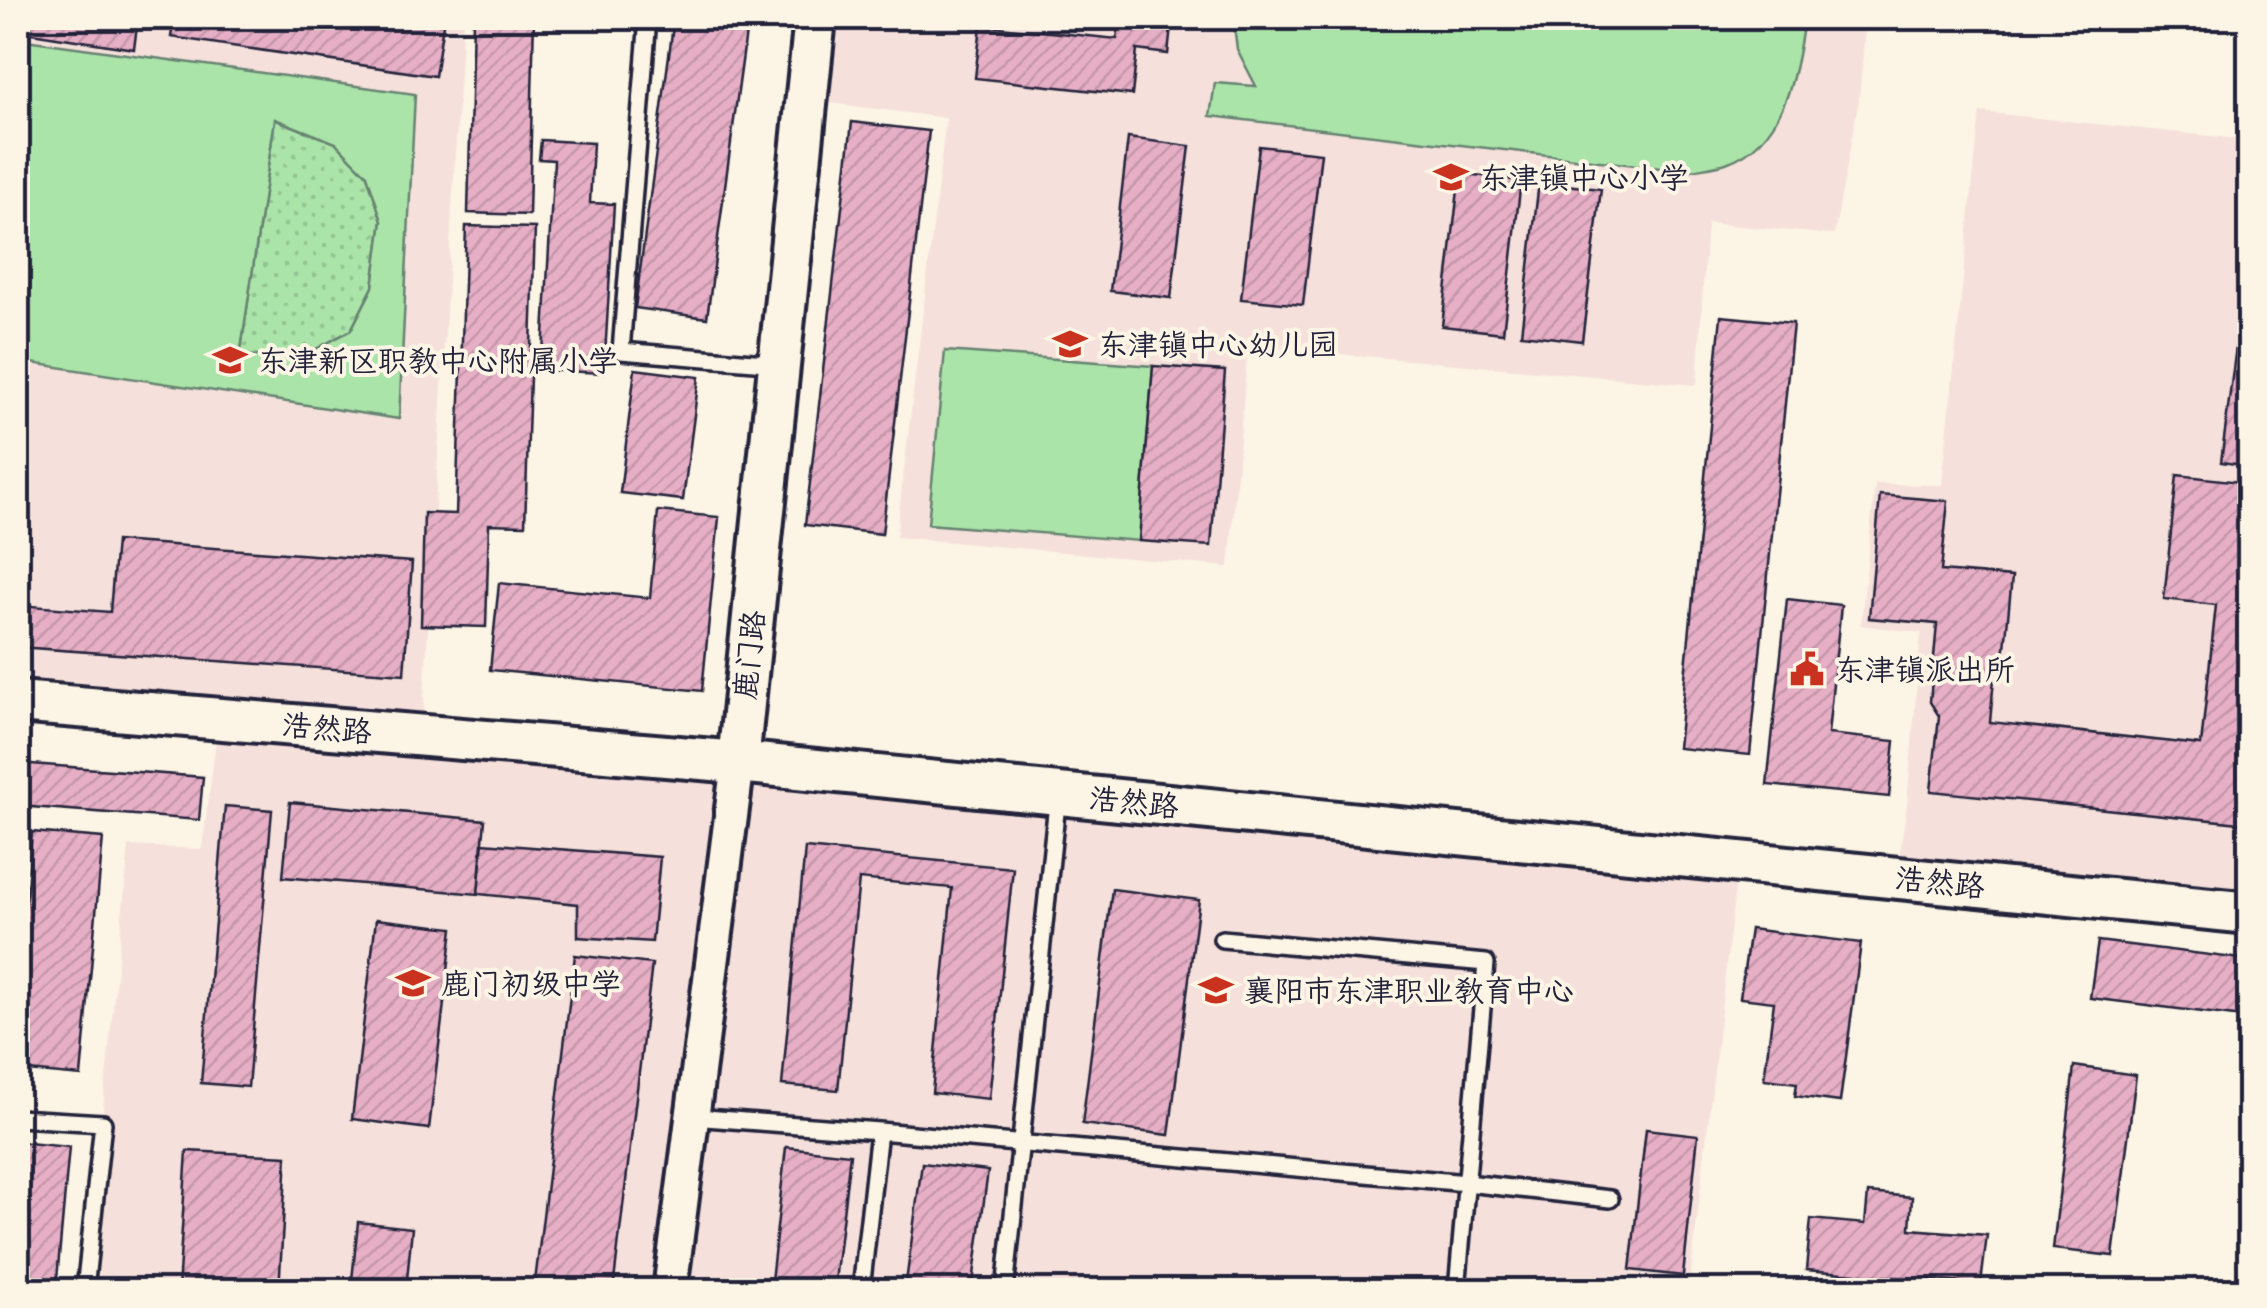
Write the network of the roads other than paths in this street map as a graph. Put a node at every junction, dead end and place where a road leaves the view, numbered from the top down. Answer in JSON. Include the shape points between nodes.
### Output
{"nodes":[{"id":1,"x":648,"y":18,"type":"edge"},
{"id":2,"x":816,"y":18,"type":"edge"},
{"id":3,"x":780,"y":364,"type":"junction"},
{"id":4,"x":18,"y":702,"type":"edge"},
{"id":5,"x":738,"y":762,"type":"junction"},
{"id":6,"x":1058,"y":794,"type":"junction"},
{"id":7,"x":2250,"y":913,"type":"edge"},
{"id":8,"x":1222,"y":939,"type":"dead end"},
{"id":9,"x":692,"y":1117,"type":"junction"},
{"id":10,"x":18,"y":1118,"type":"edge"},
{"id":11,"x":879,"y":1131,"type":"junction"},
{"id":12,"x":1021,"y":1143,"type":"junction"},
{"id":13,"x":1466,"y":1182,"type":"junction"},
{"id":14,"x":1610,"y":1200,"type":"dead end"},
{"id":15,"x":85,"y":1290,"type":"edge"},
{"id":16,"x":670,"y":1290,"type":"edge"},
{"id":17,"x":861,"y":1290,"type":"edge"},
{"id":18,"x":1005,"y":1290,"type":"edge"},
{"id":19,"x":1457,"y":1290,"type":"edge"}],
"edges":[{"from":1,"to":3,"type":"lane","via":[[621,351]]},
{"from":2,"to":3,"type":"street","name":"鹿门路"},
{"from":3,"to":5,"type":"street","name":"鹿门路"},
{"from":4,"to":5,"type":"street","name":"浩然路"},
{"from":5,"to":6,"type":"street","name":"浩然路"},
{"from":5,"to":9,"type":"street","name":"鹿门路"},
{"from":6,"to":7,"type":"street","name":"浩然路"},
{"from":6,"to":12,"type":"lane"},
{"from":8,"to":13,"type":"lane","via":[[1486,964]]},
{"from":9,"to":11,"type":"lane"},
{"from":9,"to":16,"type":"street","name":"鹿门路"},
{"from":10,"to":15,"type":"lane","via":[[103,1123]]},
{"from":11,"to":12,"type":"lane"},
{"from":11,"to":17,"type":"lane"},
{"from":12,"to":13,"type":"lane"},
{"from":12,"to":18,"type":"lane"},
{"from":13,"to":14,"type":"lane"},
{"from":13,"to":19,"type":"lane"}]}
